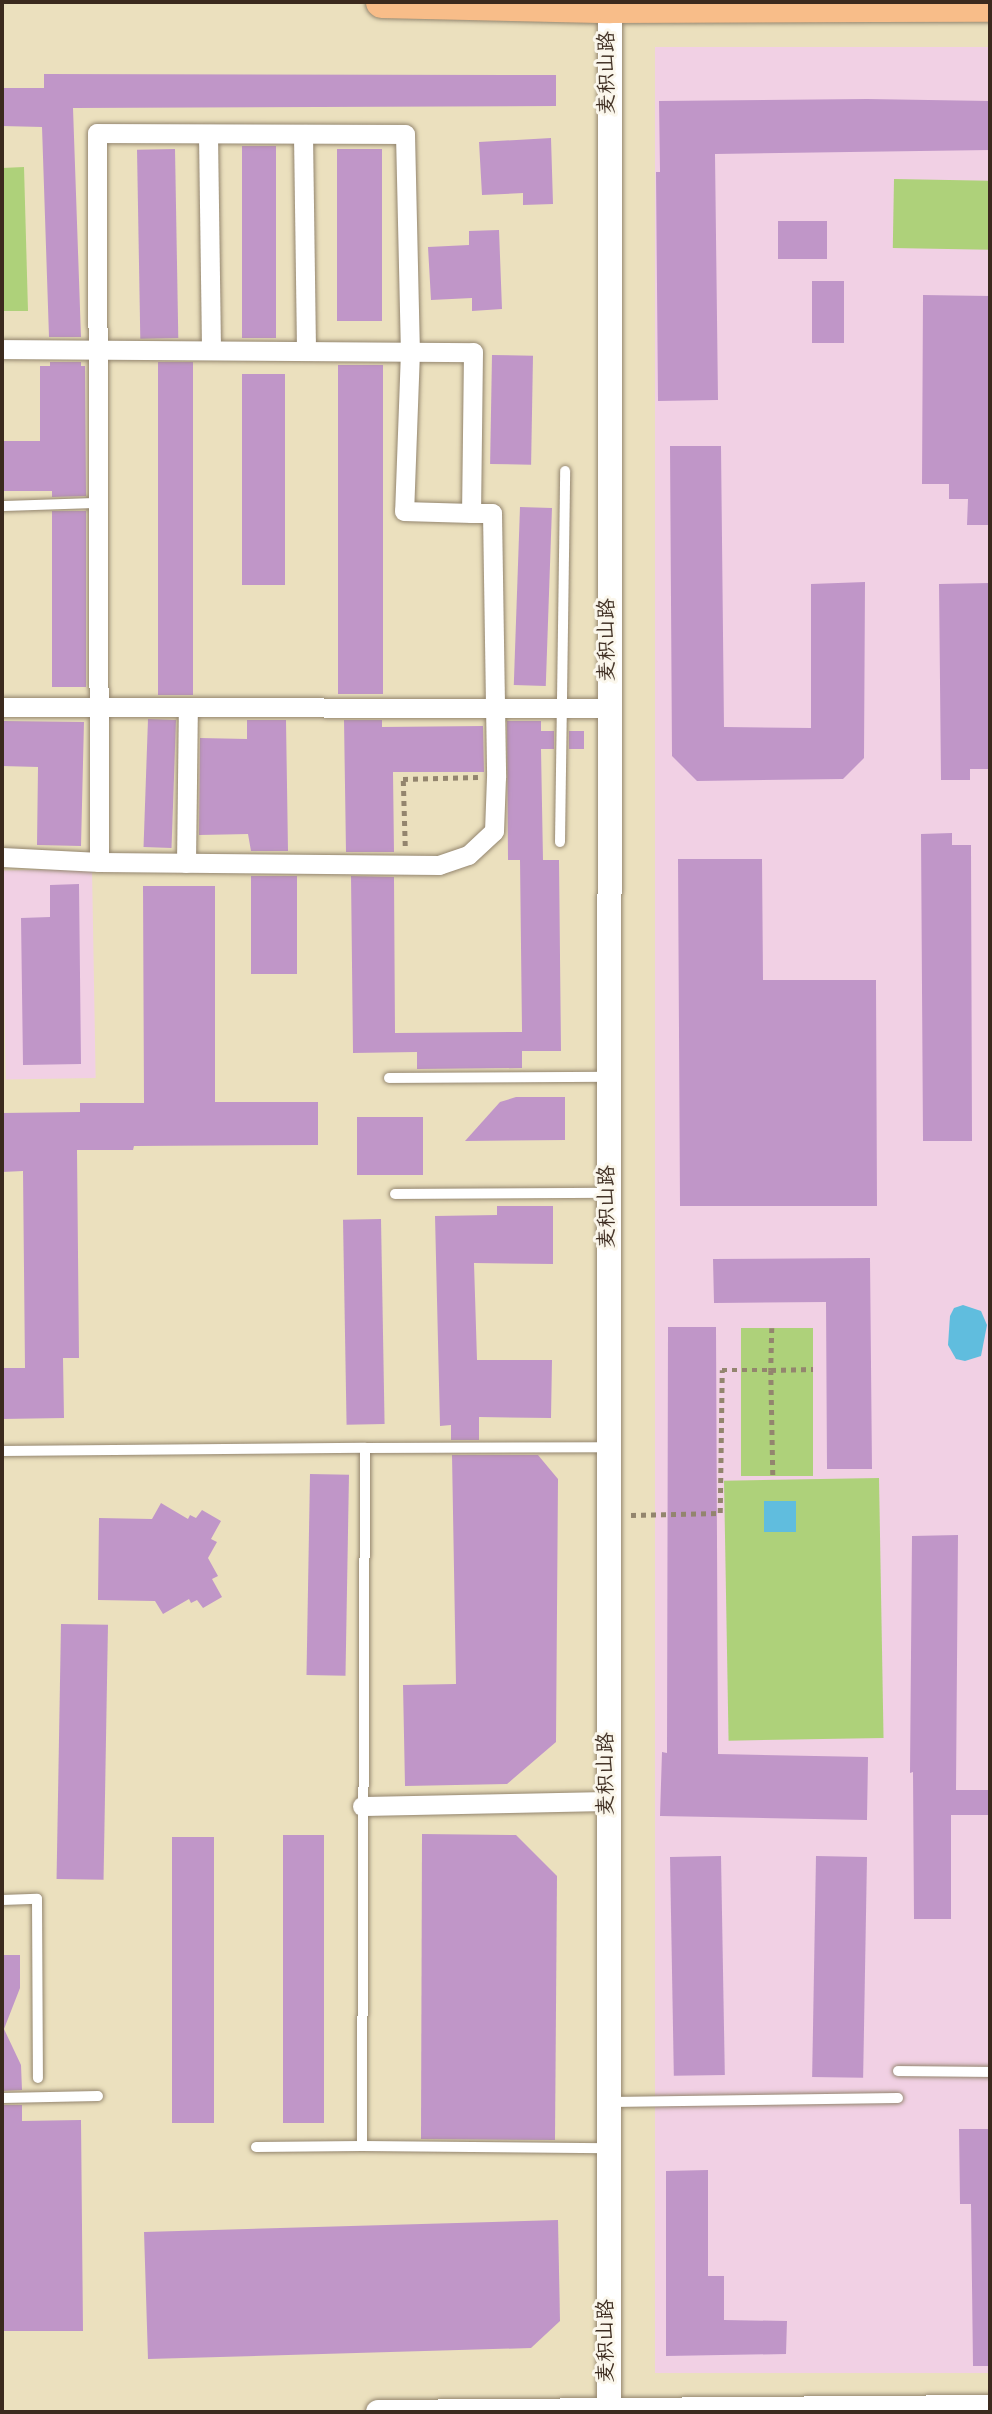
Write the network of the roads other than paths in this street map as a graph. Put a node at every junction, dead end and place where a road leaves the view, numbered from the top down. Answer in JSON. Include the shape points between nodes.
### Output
{"nodes":[{"id":1,"x":382,"y":2,"type":"edge"},
{"id":2,"x":610,"y":4,"type":"edge"},
{"id":3,"x":990,"y":6,"type":"edge"},
{"id":4,"x":208,"y":134,"type":"junction"},
{"id":5,"x":303,"y":134,"type":"junction"},
{"id":6,"x":2,"y":349,"type":"edge"},
{"id":7,"x":96,"y":349,"type":"junction"},
{"id":8,"x":211,"y":350,"type":"junction"},
{"id":9,"x":306,"y":351,"type":"junction"},
{"id":10,"x":410,"y":351,"type":"junction"},
{"id":11,"x":565,"y":471,"type":"dead end"},
{"id":12,"x":97,"y":503,"type":"junction"},
{"id":13,"x":2,"y":506,"type":"edge"},
{"id":14,"x":471,"y":513,"type":"junction"},
{"id":15,"x":2,"y":706,"type":"edge"},
{"id":16,"x":98,"y":707,"type":"junction"},
{"id":17,"x":188,"y":707,"type":"junction"},
{"id":18,"x":495,"y":708,"type":"junction"},
{"id":19,"x":560,"y":708,"type":"junction"},
{"id":20,"x":610,"y":708,"type":"junction"},
{"id":21,"x":559,"y":842,"type":"dead end"},
{"id":22,"x":2,"y":857,"type":"edge"},
{"id":23,"x":99,"y":862,"type":"junction"},
{"id":24,"x":186,"y":863,"type":"junction"},
{"id":25,"x":610,"y":1077,"type":"junction"},
{"id":26,"x":389,"y":1078,"type":"dead end"},
{"id":27,"x":610,"y":1193,"type":"junction"},
{"id":28,"x":395,"y":1194,"type":"dead end"},
{"id":29,"x":610,"y":1447,"type":"junction"},
{"id":30,"x":365,"y":1448,"type":"junction"},
{"id":31,"x":2,"y":1451,"type":"edge"},
{"id":32,"x":609,"y":1801,"type":"junction"},
{"id":33,"x":362,"y":1806,"type":"junction"},
{"id":34,"x":2,"y":1900,"type":"edge"},
{"id":35,"x":898,"y":2071,"type":"dead end"},
{"id":36,"x":990,"y":2072,"type":"edge"},
{"id":37,"x":38,"y":2078,"type":"dead end"},
{"id":38,"x":99,"y":2096,"type":"dead end"},
{"id":39,"x":2,"y":2098,"type":"edge"},
{"id":40,"x":898,"y":2098,"type":"dead end"},
{"id":41,"x":609,"y":2102,"type":"junction"},
{"id":42,"x":362,"y":2146,"type":"junction"},
{"id":43,"x":257,"y":2147,"type":"dead end"},
{"id":44,"x":609,"y":2148,"type":"junction"},
{"id":45,"x":990,"y":2407,"type":"edge"},
{"id":46,"x":609,"y":2411,"type":"edge"},
{"id":47,"x":378,"y":2412,"type":"edge"}],
"edges":[{"from":1,"to":2,"type":"main road"},
{"from":2,"to":3,"type":"main road"},
{"from":2,"to":20,"type":"street","name":"麦积山路"},
{"from":4,"to":5,"type":"street"},
{"from":4,"to":7,"type":"street","via":[[97,133]]},
{"from":4,"to":8,"type":"street"},
{"from":5,"to":9,"type":"street"},
{"from":5,"to":10,"type":"street","via":[[405,134]]},
{"from":6,"to":7,"type":"street"},
{"from":7,"to":8,"type":"street"},
{"from":7,"to":12,"type":"street"},
{"from":8,"to":9,"type":"street"},
{"from":9,"to":10,"type":"street"},
{"from":10,"to":14,"type":"street","via":[[472,352]]},
{"from":10,"to":14,"type":"street","via":[[404,511]]},
{"from":11,"to":19,"type":"lane"},
{"from":12,"to":13,"type":"lane"},
{"from":12,"to":16,"type":"street"},
{"from":14,"to":18,"type":"street","via":[[492,513]]},
{"from":15,"to":16,"type":"street"},
{"from":16,"to":17,"type":"street"},
{"from":16,"to":23,"type":"street"},
{"from":17,"to":18,"type":"street"},
{"from":17,"to":24,"type":"street"},
{"from":18,"to":19,"type":"street"},
{"from":18,"to":24,"type":"street","via":[[494,831],[468,855],[439,865]]},
{"from":19,"to":20,"type":"street"},
{"from":19,"to":21,"type":"lane"},
{"from":20,"to":25,"type":"street","name":"麦积山路"},
{"from":22,"to":23,"type":"street"},
{"from":23,"to":24,"type":"street"},
{"from":25,"to":26,"type":"lane"},
{"from":25,"to":27,"type":"street","name":"麦积山路"},
{"from":27,"to":28,"type":"lane"},
{"from":27,"to":29,"type":"street","name":"麦积山路"},
{"from":29,"to":30,"type":"lane"},
{"from":29,"to":32,"type":"street","name":"麦积山路"},
{"from":30,"to":31,"type":"lane"},
{"from":30,"to":33,"type":"lane"},
{"from":32,"to":33,"type":"street"},
{"from":32,"to":41,"type":"street","name":"麦积山路"},
{"from":33,"to":42,"type":"lane"},
{"from":34,"to":37,"type":"lane","via":[[37,1899]]},
{"from":35,"to":36,"type":"lane"},
{"from":38,"to":39,"type":"lane"},
{"from":40,"to":41,"type":"lane"},
{"from":41,"to":44,"type":"street","name":"麦积山路"},
{"from":42,"to":43,"type":"lane"},
{"from":42,"to":44,"type":"lane"},
{"from":44,"to":46,"type":"street","name":"麦积山路"},
{"from":45,"to":46,"type":"street"},
{"from":46,"to":47,"type":"street"}]}
